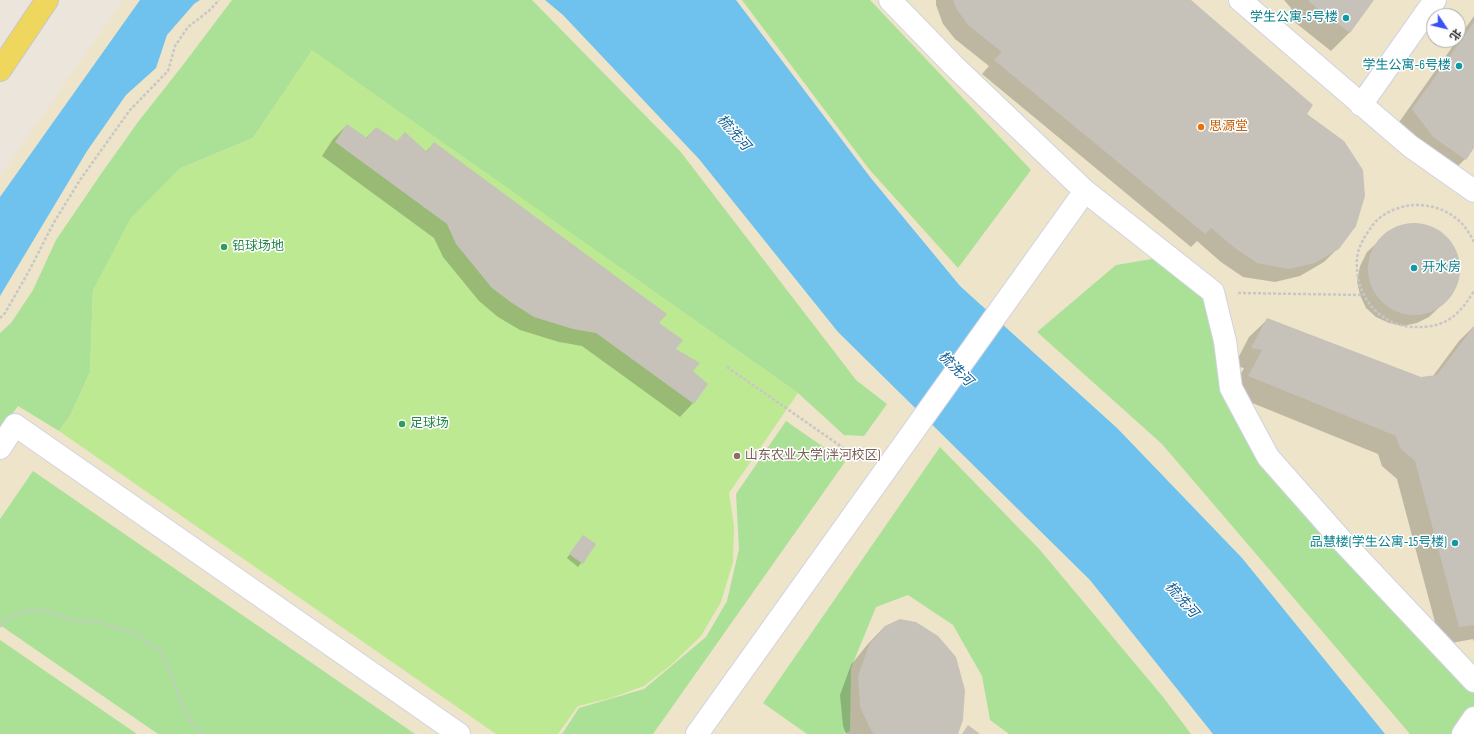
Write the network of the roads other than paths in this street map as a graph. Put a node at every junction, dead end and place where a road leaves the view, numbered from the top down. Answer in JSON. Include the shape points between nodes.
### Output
{"nodes":[{"id":1,"x":47,"y":0,"type":"edge"},
{"id":2,"x":890,"y":0,"type":"edge"},
{"id":3,"x":1240,"y":0,"type":"edge"},
{"id":4,"x":1435,"y":0,"type":"edge"},
{"id":5,"x":0,"y":70,"type":"edge"},
{"id":6,"x":1361,"y":105,"type":"junction"},
{"id":7,"x":1086,"y":191,"type":"junction"},
{"id":8,"x":1474,"y":191,"type":"edge"},
{"id":9,"x":0,"y":448,"type":"edge"},
{"id":10,"x":1474,"y":681,"type":"edge"},
{"id":11,"x":1474,"y":718,"type":"edge"},
{"id":12,"x":459,"y":734,"type":"edge"},
{"id":13,"x":697,"y":734,"type":"edge"},
{"id":14,"x":1463,"y":734,"type":"edge"}],
"edges":[{"from":1,"to":5,"type":"main road"},
{"from":2,"to":7,"type":"street","via":[[954,66]]},
{"from":3,"to":6,"type":"street"},
{"from":4,"to":6,"type":"street"},
{"from":6,"to":8,"type":"street","via":[[1410,146]]},
{"from":7,"to":10,"type":"street","via":[[1213,292],[1225,341],[1231,388],[1268,457],[1344,543]]},
{"from":7,"to":13,"type":"street"},
{"from":9,"to":12,"type":"street","via":[[15,425]]},
{"from":11,"to":14,"type":"street"}]}
